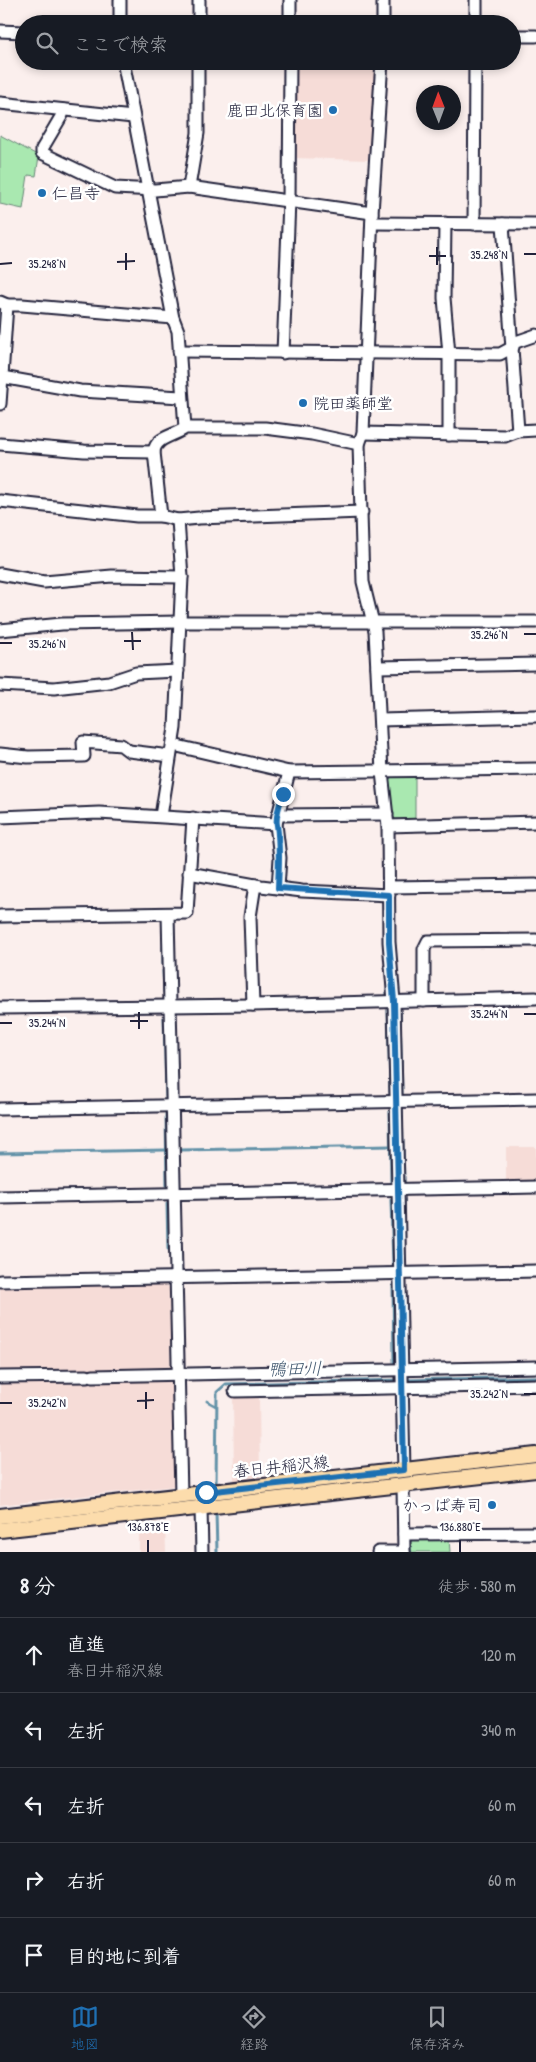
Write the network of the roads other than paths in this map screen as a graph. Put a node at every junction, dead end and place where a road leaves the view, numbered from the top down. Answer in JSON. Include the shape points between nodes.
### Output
{"nodes":[{"id":1,"x":120,"y":0,"type":"edge"},
{"id":2,"x":199,"y":0,"type":"edge"},
{"id":3,"x":290,"y":0,"type":"edge"},
{"id":4,"x":383,"y":0,"type":"edge"},
{"id":5,"x":476,"y":0,"type":"edge"},
{"id":6,"x":120,"y":15,"type":"edge"},
{"id":7,"x":199,"y":15,"type":"edge"},
{"id":8,"x":290,"y":15,"type":"edge"},
{"id":9,"x":383,"y":15,"type":"edge"},
{"id":10,"x":476,"y":15,"type":"edge"},
{"id":11,"x":0,"y":31,"type":"edge"},
{"id":12,"x":15,"y":32,"type":"edge"},
{"id":13,"x":521,"y":36,"type":"edge"},
{"id":14,"x":536,"y":36,"type":"edge"},
{"id":15,"x":125,"y":70,"type":"edge"},
{"id":16,"x":198,"y":70,"type":"edge"},
{"id":17,"x":290,"y":70,"type":"edge"},
{"id":18,"x":381,"y":70,"type":"edge"},
{"id":19,"x":475,"y":70,"type":"edge"},
{"id":20,"x":0,"y":104,"type":"edge"},
{"id":21,"x":63,"y":110,"type":"junction"},
{"id":22,"x":134,"y":117,"type":"junction"},
{"id":23,"x":189,"y":187,"type":"junction"},
{"id":24,"x":148,"y":189,"type":"junction"},
{"id":25,"x":289,"y":201,"type":"junction"},
{"id":26,"x":372,"y":218,"type":"junction"},
{"id":27,"x":446,"y":223,"type":"junction"},
{"id":28,"x":474,"y":224,"type":"junction"},
{"id":29,"x":503,"y":224,"type":"junction"},
{"id":30,"x":536,"y":224,"type":"edge"},
{"id":31,"x":4,"y":304,"type":"edge"},
{"id":32,"x":173,"y":318,"type":"junction"},
{"id":33,"x":536,"y":335,"type":"edge"},
{"id":34,"x":513,"y":345,"type":"junction"},
{"id":35,"x":179,"y":351,"type":"junction"},
{"id":36,"x":283,"y":353,"type":"junction"},
{"id":37,"x":367,"y":353,"type":"junction"},
{"id":38,"x":449,"y":354,"type":"junction"},
{"id":39,"x":1,"y":380,"type":"edge"},
{"id":40,"x":181,"y":397,"type":"junction"},
{"id":41,"x":0,"y":404,"type":"edge"},
{"id":42,"x":185,"y":428,"type":"junction"},
{"id":43,"x":536,"y":430,"type":"edge"},
{"id":44,"x":518,"y":431,"type":"junction"},
{"id":45,"x":449,"y":435,"type":"junction"},
{"id":46,"x":361,"y":438,"type":"junction"},
{"id":47,"x":0,"y":444,"type":"edge"},
{"id":48,"x":154,"y":452,"type":"junction"},
{"id":49,"x":0,"y":501,"type":"edge"},
{"id":50,"x":362,"y":512,"type":"junction"},
{"id":51,"x":161,"y":516,"type":"junction"},
{"id":52,"x":178,"y":520,"type":"junction"},
{"id":53,"x":0,"y":574,"type":"edge"},
{"id":54,"x":182,"y":577,"type":"junction"},
{"id":55,"x":180,"y":622,"type":"junction"},
{"id":56,"x":373,"y":622,"type":"junction"},
{"id":57,"x":536,"y":622,"type":"edge"},
{"id":58,"x":0,"y":630,"type":"edge"},
{"id":59,"x":536,"y":664,"type":"edge"},
{"id":60,"x":377,"y":667,"type":"junction"},
{"id":61,"x":178,"y":671,"type":"junction"},
{"id":62,"x":0,"y":685,"type":"edge"},
{"id":63,"x":536,"y":716,"type":"edge"},
{"id":64,"x":380,"y":720,"type":"junction"},
{"id":65,"x":171,"y":751,"type":"junction"},
{"id":66,"x":0,"y":754,"type":"edge"},
{"id":67,"x":536,"y":769,"type":"edge"},
{"id":68,"x":289,"y":772,"type":"junction"},
{"id":69,"x":382,"y":772,"type":"junction"},
{"id":70,"x":387,"y":814,"type":"junction"},
{"id":71,"x":161,"y":816,"type":"junction"},
{"id":72,"x":0,"y":817,"type":"edge"},
{"id":73,"x":193,"y":818,"type":"junction"},
{"id":74,"x":277,"y":820,"type":"junction"},
{"id":75,"x":536,"y":822,"type":"edge"},
{"id":76,"x":388,"y":826,"type":"junction"},
{"id":77,"x":189,"y":873,"type":"junction"},
{"id":78,"x":255,"y":885,"type":"junction"},
{"id":79,"x":536,"y":885,"type":"edge"},
{"id":80,"x":278,"y":888,"type":"junction"},
{"id":81,"x":389,"y":891,"type":"junction"},
{"id":82,"x":168,"y":914,"type":"junction"},
{"id":83,"x":0,"y":916,"type":"edge"},
{"id":84,"x":536,"y":940,"type":"edge"},
{"id":85,"x":536,"y":998,"type":"edge"},
{"id":86,"x":394,"y":1001,"type":"junction"},
{"id":87,"x":424,"y":1001,"type":"junction"},
{"id":88,"x":253,"y":1006,"type":"junction"},
{"id":89,"x":170,"y":1007,"type":"junction"},
{"id":90,"x":0,"y":1008,"type":"edge"},
{"id":91,"x":536,"y":1099,"type":"edge"},
{"id":92,"x":396,"y":1102,"type":"junction"},
{"id":93,"x":172,"y":1106,"type":"junction"},
{"id":94,"x":0,"y":1109,"type":"edge"},
{"id":95,"x":536,"y":1187,"type":"edge"},
{"id":96,"x":399,"y":1188,"type":"junction"},
{"id":97,"x":174,"y":1194,"type":"junction"},
{"id":98,"x":0,"y":1197,"type":"edge"},
{"id":99,"x":536,"y":1272,"type":"edge"},
{"id":100,"x":400,"y":1274,"type":"junction"},
{"id":101,"x":176,"y":1279,"type":"junction"},
{"id":102,"x":0,"y":1281,"type":"edge"},
{"id":103,"x":536,"y":1367,"type":"edge"},
{"id":104,"x":178,"y":1374,"type":"junction"},
{"id":105,"x":0,"y":1377,"type":"edge"},
{"id":106,"x":402,"y":1379,"type":"junction"},
{"id":107,"x":536,"y":1385,"type":"edge"},
{"id":108,"x":234,"y":1391,"type":"dead end"},
{"id":109,"x":536,"y":1455,"type":"edge"},
{"id":110,"x":536,"y":1470,"type":"edge"},
{"id":111,"x":404,"y":1478,"type":"junction"},
{"id":112,"x":181,"y":1495,"type":"junction"},
{"id":113,"x":204,"y":1508,"type":"junction"},
{"id":114,"x":0,"y":1516,"type":"edge"},
{"id":115,"x":0,"y":1530,"type":"edge"},
{"id":116,"x":404,"y":1534,"type":"junction"},
{"id":117,"x":536,"y":1534,"type":"edge"},
{"id":118,"x":202,"y":1552,"type":"edge"},
{"id":119,"x":378,"y":1552,"type":"edge"},
{"id":120,"x":404,"y":1552,"type":"edge"}],
"edges":[{"from":1,"to":6,"type":"street"},
{"from":2,"to":7,"type":"street"},
{"from":3,"to":8,"type":"street"},
{"from":4,"to":9,"type":"street"},
{"from":5,"to":10,"type":"street"},
{"from":11,"to":12,"type":"street"},
{"from":13,"to":14,"type":"street"},
{"from":15,"to":22,"type":"street"},
{"from":16,"to":23,"type":"street","via":[[198,133]]},
{"from":17,"to":25,"type":"street"},
{"from":18,"to":26,"type":"street"},
{"from":19,"to":28,"type":"street"},
{"from":20,"to":21,"type":"street"},
{"from":21,"to":22,"type":"street"},
{"from":21,"to":24,"type":"street","via":[[42,153],[115,188]]},
{"from":22,"to":24,"type":"street"},
{"from":23,"to":24,"type":"street"},
{"from":23,"to":25,"type":"street"},
{"from":24,"to":32,"type":"street"},
{"from":25,"to":26,"type":"street"},
{"from":25,"to":36,"type":"street"},
{"from":26,"to":27,"type":"street"},
{"from":26,"to":37,"type":"street"},
{"from":27,"to":28,"type":"street"},
{"from":27,"to":38,"type":"street","via":[[444,298]]},
{"from":28,"to":29,"type":"street"},
{"from":29,"to":30,"type":"street"},
{"from":29,"to":34,"type":"street"},
{"from":31,"to":32,"type":"street"},
{"from":31,"to":39,"type":"street"},
{"from":32,"to":35,"type":"street","via":[[178,330]]},
{"from":33,"to":34,"type":"street"},
{"from":34,"to":38,"type":"street","via":[[500,354]]},
{"from":34,"to":44,"type":"street"},
{"from":35,"to":36,"type":"street"},
{"from":35,"to":40,"type":"street"},
{"from":36,"to":37,"type":"street"},
{"from":37,"to":38,"type":"street"},
{"from":37,"to":46,"type":"street"},
{"from":38,"to":45,"type":"street"},
{"from":39,"to":40,"type":"street","via":[[80,391]]},
{"from":39,"to":41,"type":"street"},
{"from":40,"to":42,"type":"street"},
{"from":42,"to":46,"type":"street","via":[[265,428]]},
{"from":42,"to":48,"type":"street","via":[[160,440]]},
{"from":43,"to":44,"type":"street"},
{"from":44,"to":45,"type":"street","via":[[505,436]]},
{"from":45,"to":46,"type":"street"},
{"from":46,"to":50,"type":"street"},
{"from":47,"to":48,"type":"street","via":[[84,451]]},
{"from":48,"to":51,"type":"street"},
{"from":49,"to":51,"type":"street"},
{"from":50,"to":52,"type":"street"},
{"from":50,"to":56,"type":"street","via":[[363,582]]},
{"from":51,"to":52,"type":"street"},
{"from":52,"to":54,"type":"street"},
{"from":53,"to":54,"type":"street","via":[[44,582],[112,576]]},
{"from":54,"to":55,"type":"street"},
{"from":55,"to":56,"type":"street"},
{"from":55,"to":58,"type":"street","via":[[62,624]]},
{"from":55,"to":61,"type":"street"},
{"from":56,"to":57,"type":"street"},
{"from":56,"to":60,"type":"street"},
{"from":59,"to":60,"type":"street"},
{"from":60,"to":64,"type":"street"},
{"from":61,"to":62,"type":"street","via":[[136,673],[109,682],[54,688]]},
{"from":61,"to":65,"type":"street"},
{"from":63,"to":64,"type":"street"},
{"from":64,"to":69,"type":"street"},
{"from":65,"to":66,"type":"street","via":[[129,751],[121,745],[83,742],[84,756]]},
{"from":65,"to":68,"type":"street"},
{"from":65,"to":71,"type":"street"},
{"from":67,"to":69,"type":"street"},
{"from":68,"to":69,"type":"street"},
{"from":68,"to":74,"type":"street"},
{"from":69,"to":70,"type":"street"},
{"from":70,"to":74,"type":"street"},
{"from":70,"to":76,"type":"street"},
{"from":71,"to":72,"type":"street","via":[[99,813]]},
{"from":71,"to":73,"type":"street"},
{"from":73,"to":74,"type":"street"},
{"from":73,"to":77,"type":"street"},
{"from":74,"to":80,"type":"street"},
{"from":75,"to":76,"type":"street"},
{"from":76,"to":81,"type":"street"},
{"from":77,"to":78,"type":"street"},
{"from":77,"to":82,"type":"street","via":[[187,913]]},
{"from":78,"to":80,"type":"street"},
{"from":78,"to":88,"type":"street","via":[[250,917]]},
{"from":79,"to":81,"type":"street"},
{"from":80,"to":81,"type":"street"},
{"from":81,"to":86,"type":"street"},
{"from":82,"to":83,"type":"street"},
{"from":82,"to":89,"type":"street"},
{"from":84,"to":87,"type":"street","via":[[428,941],[424,950]]},
{"from":85,"to":87,"type":"street"},
{"from":86,"to":87,"type":"street"},
{"from":86,"to":88,"type":"street"},
{"from":86,"to":92,"type":"street"},
{"from":88,"to":89,"type":"street"},
{"from":89,"to":90,"type":"street"},
{"from":89,"to":93,"type":"street"},
{"from":91,"to":92,"type":"street"},
{"from":92,"to":93,"type":"street"},
{"from":92,"to":96,"type":"street"},
{"from":93,"to":94,"type":"street"},
{"from":93,"to":97,"type":"street"},
{"from":95,"to":96,"type":"street"},
{"from":96,"to":97,"type":"street"},
{"from":96,"to":100,"type":"street"},
{"from":97,"to":98,"type":"street"},
{"from":97,"to":101,"type":"street"},
{"from":99,"to":100,"type":"street"},
{"from":100,"to":101,"type":"street"},
{"from":100,"to":106,"type":"street"},
{"from":101,"to":102,"type":"street"},
{"from":101,"to":104,"type":"street"},
{"from":103,"to":106,"type":"street"},
{"from":104,"to":105,"type":"street"},
{"from":104,"to":106,"type":"street"},
{"from":104,"to":112,"type":"street"},
{"from":106,"to":107,"type":"street"},
{"from":106,"to":108,"type":"street"},
{"from":106,"to":111,"type":"street"},
{"from":109,"to":111,"type":"main road","name":"春日井稲沢線"},
{"from":110,"to":111,"type":"main road","name":"春日井稲沢線"},
{"from":111,"to":112,"type":"main road","name":"春日井稲沢線"},
{"from":111,"to":113,"type":"main road","name":"春日井稲沢線"},
{"from":111,"to":116,"type":"street"},
{"from":112,"to":114,"type":"main road","name":"春日井稲沢線"},
{"from":113,"to":115,"type":"main road","name":"春日井稲沢線"},
{"from":113,"to":118,"type":"street"},
{"from":116,"to":117,"type":"street"},
{"from":116,"to":120,"type":"street"},
{"from":119,"to":120,"type":"street"}]}
